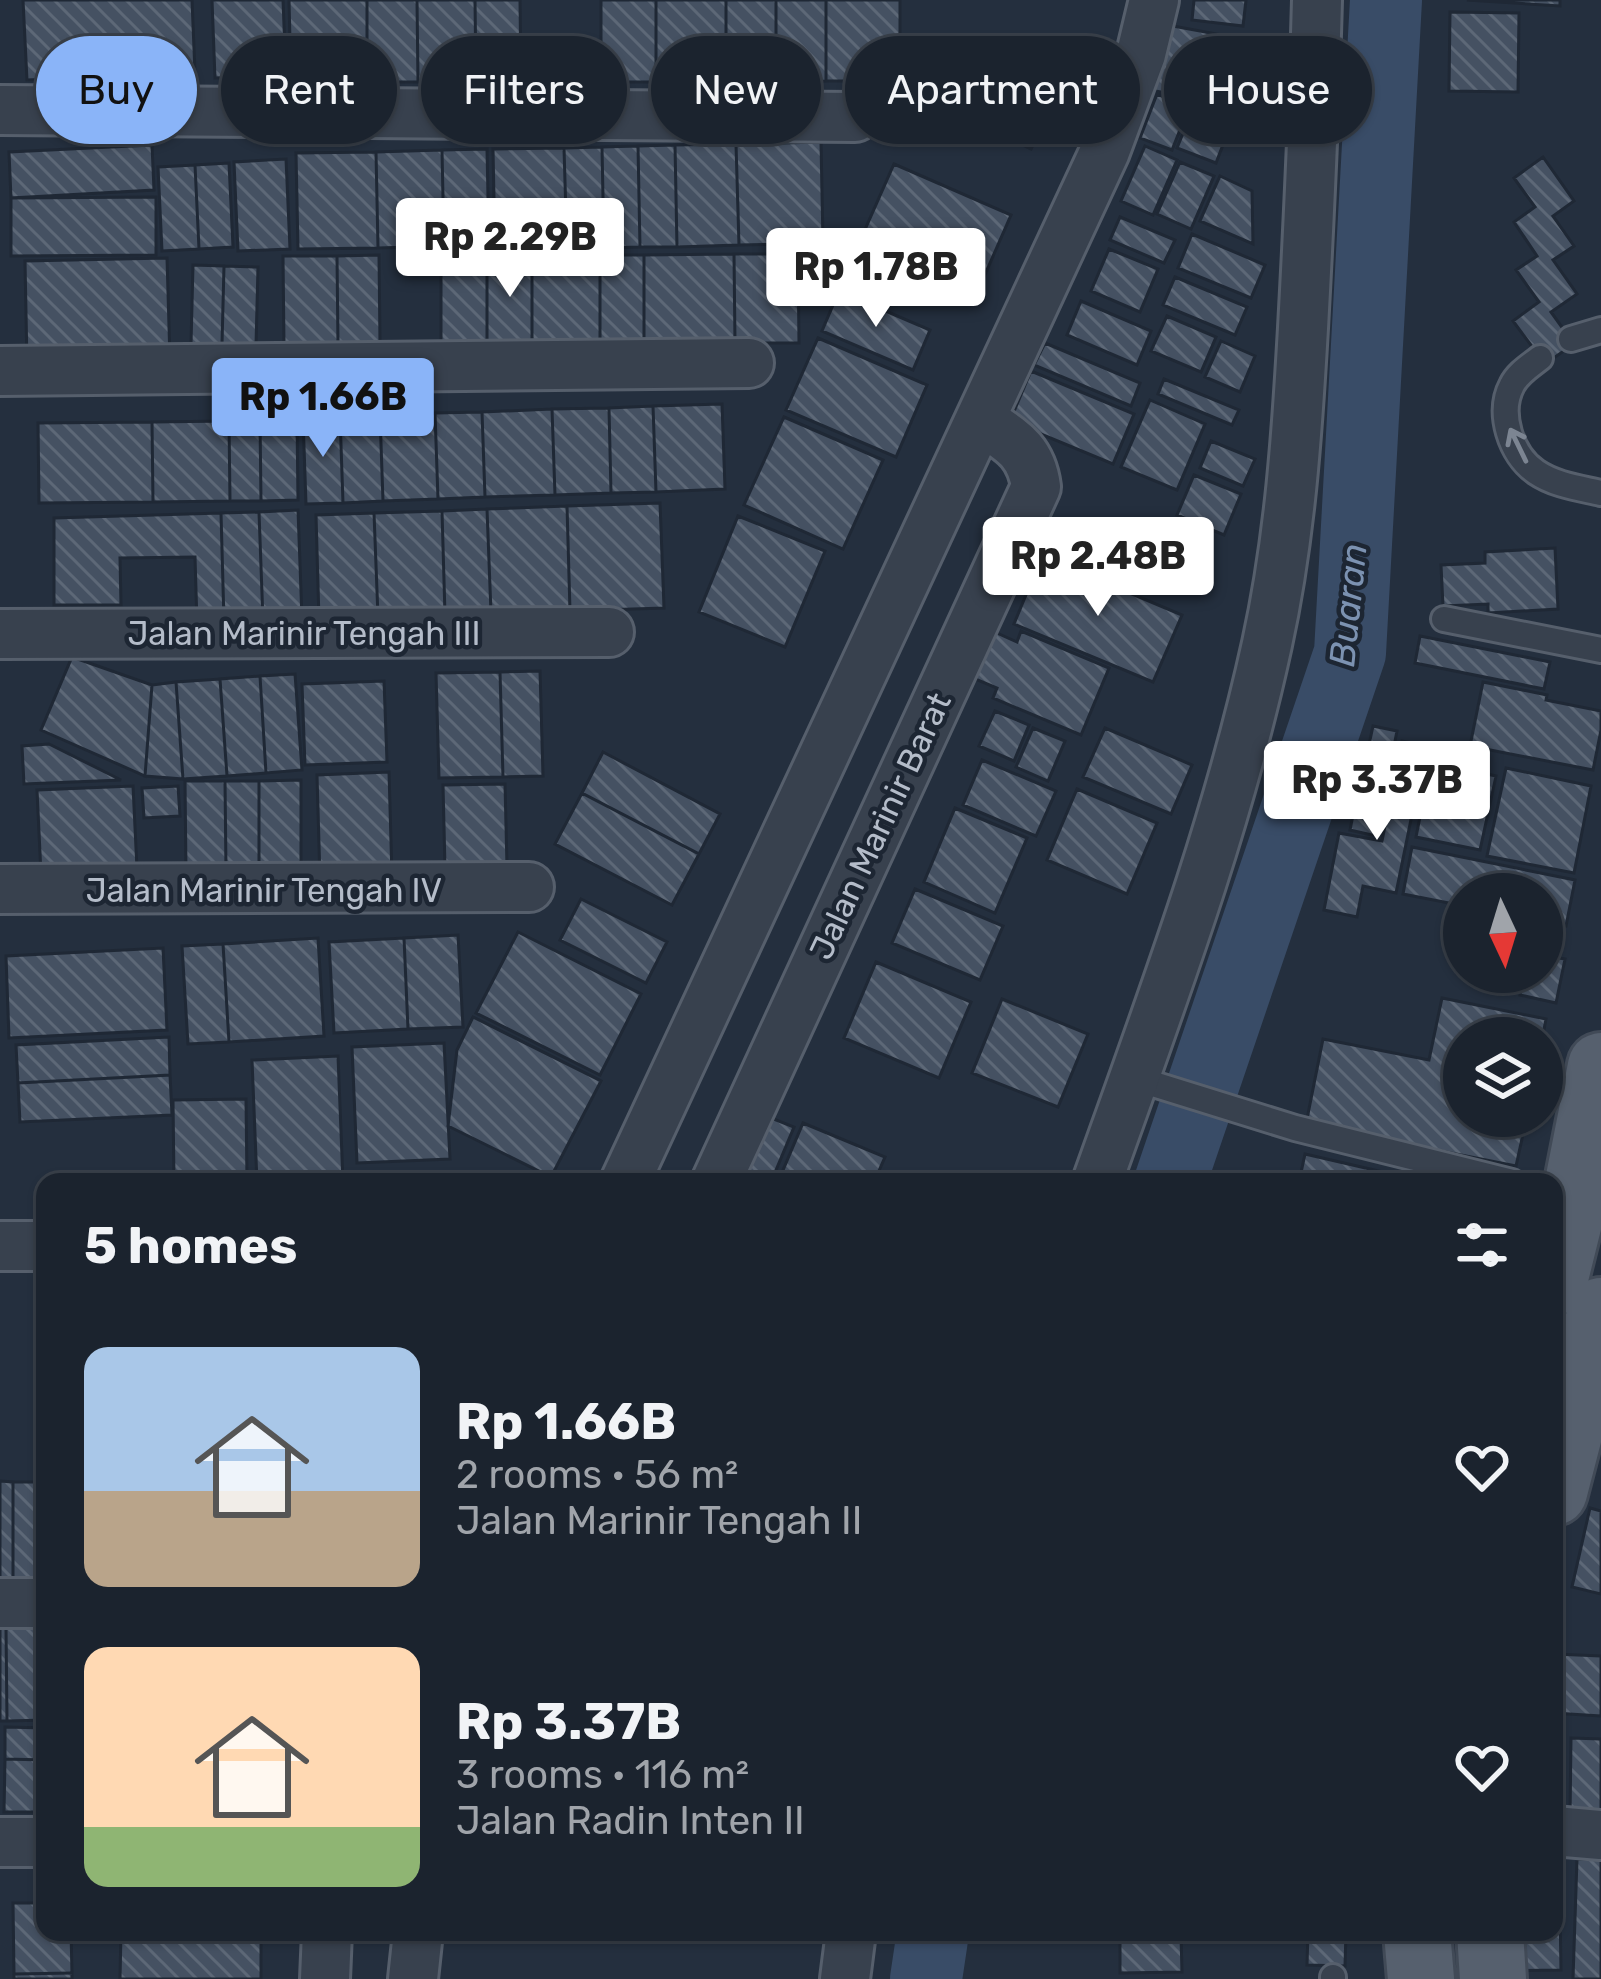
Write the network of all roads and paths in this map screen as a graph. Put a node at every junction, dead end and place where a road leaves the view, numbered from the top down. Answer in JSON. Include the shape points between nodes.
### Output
{"nodes":[{"id":1,"x":1154,"y":0,"type":"edge"},
{"id":2,"x":1317,"y":0,"type":"edge"},
{"id":3,"x":0,"y":110,"type":"edge"},
{"id":4,"x":845,"y":117,"type":"edge"},
{"id":5,"x":1601,"y":330,"type":"edge"},
{"id":6,"x":1570,"y":339,"type":"dead end"},
{"id":7,"x":1540,"y":358,"type":"dead end"},
{"id":8,"x":749,"y":363,"type":"dead end"},
{"id":9,"x":0,"y":371,"type":"edge"},
{"id":10,"x":981,"y":420,"type":"junction"},
{"id":11,"x":1601,"y":494,"type":"edge"},
{"id":12,"x":1444,"y":619,"type":"dead end"},
{"id":13,"x":609,"y":632,"type":"dead end"},
{"id":14,"x":0,"y":634,"type":"edge"},
{"id":15,"x":1601,"y":650,"type":"edge"},
{"id":16,"x":529,"y":887,"type":"dead end"},
{"id":17,"x":0,"y":889,"type":"edge"},
{"id":18,"x":1601,"y":1066,"type":"edge"},
{"id":19,"x":1145,"y":1083,"type":"junction"},
{"id":20,"x":630,"y":1173,"type":"edge"},
{"id":21,"x":720,"y":1173,"type":"edge"},
{"id":22,"x":1101,"y":1173,"type":"edge"},
{"id":23,"x":1476,"y":1173,"type":"edge"},
{"id":24,"x":1565,"y":1192,"type":"edge"},
{"id":25,"x":0,"y":1246,"type":"edge"},
{"id":26,"x":36,"y":1246,"type":"edge"},
{"id":27,"x":1601,"y":1311,"type":"edge"},
{"id":28,"x":1563,"y":1457,"type":"edge"},
{"id":29,"x":0,"y":1603,"type":"edge"},
{"id":30,"x":36,"y":1603,"type":"edge"},
{"id":31,"x":1563,"y":1832,"type":"edge"},
{"id":32,"x":1601,"y":1835,"type":"edge"},
{"id":33,"x":0,"y":1842,"type":"edge"},
{"id":34,"x":36,"y":1842,"type":"edge"},
{"id":35,"x":327,"y":1941,"type":"edge"},
{"id":36,"x":417,"y":1941,"type":"edge"},
{"id":37,"x":850,"y":1941,"type":"edge"},
{"id":38,"x":1418,"y":1941,"type":"edge"},
{"id":39,"x":1491,"y":1941,"type":"edge"},
{"id":40,"x":325,"y":1979,"type":"edge"},
{"id":41,"x":413,"y":1979,"type":"edge"},
{"id":42,"x":845,"y":1979,"type":"edge"},
{"id":43,"x":1421,"y":1979,"type":"edge"},
{"id":44,"x":1493,"y":1979,"type":"edge"}],
"edges":[{"from":1,"to":10,"type":"street","via":[[1105,152]]},
{"from":2,"to":19,"type":"street","via":[[1286,539],[1244,743]]},
{"from":3,"to":4,"type":"street"},
{"from":5,"to":6,"type":"lane"},
{"from":11,"to":7,"type":"lane","one_way":true,"via":[[1551,481],[1513,442],[1508,397]]},
{"from":8,"to":9,"type":"street"},
{"from":10,"to":20,"type":"street"},
{"from":10,"to":21,"type":"street","name":"Jalan Marinir Barat","via":[[1021,448],[1036,487]]},
{"from":12,"to":15,"type":"lane"},
{"from":13,"to":14,"type":"street","name":"Jalan Marinir Tengah III"},
{"from":16,"to":17,"type":"street","name":"Jalan Marinir Tengah IV"},
{"from":18,"to":24,"type":"main road"},
{"from":19,"to":22,"type":"street"},
{"from":19,"to":23,"type":"lane"},
{"from":25,"to":26,"type":"street"},
{"from":27,"to":28,"type":"main road"},
{"from":29,"to":30,"type":"street"},
{"from":31,"to":32,"type":"street"},
{"from":33,"to":34,"type":"street"},
{"from":35,"to":40,"type":"street"},
{"from":36,"to":41,"type":"street"},
{"from":37,"to":42,"type":"street"},
{"from":38,"to":43,"type":"main road"},
{"from":39,"to":44,"type":"main road"}]}
